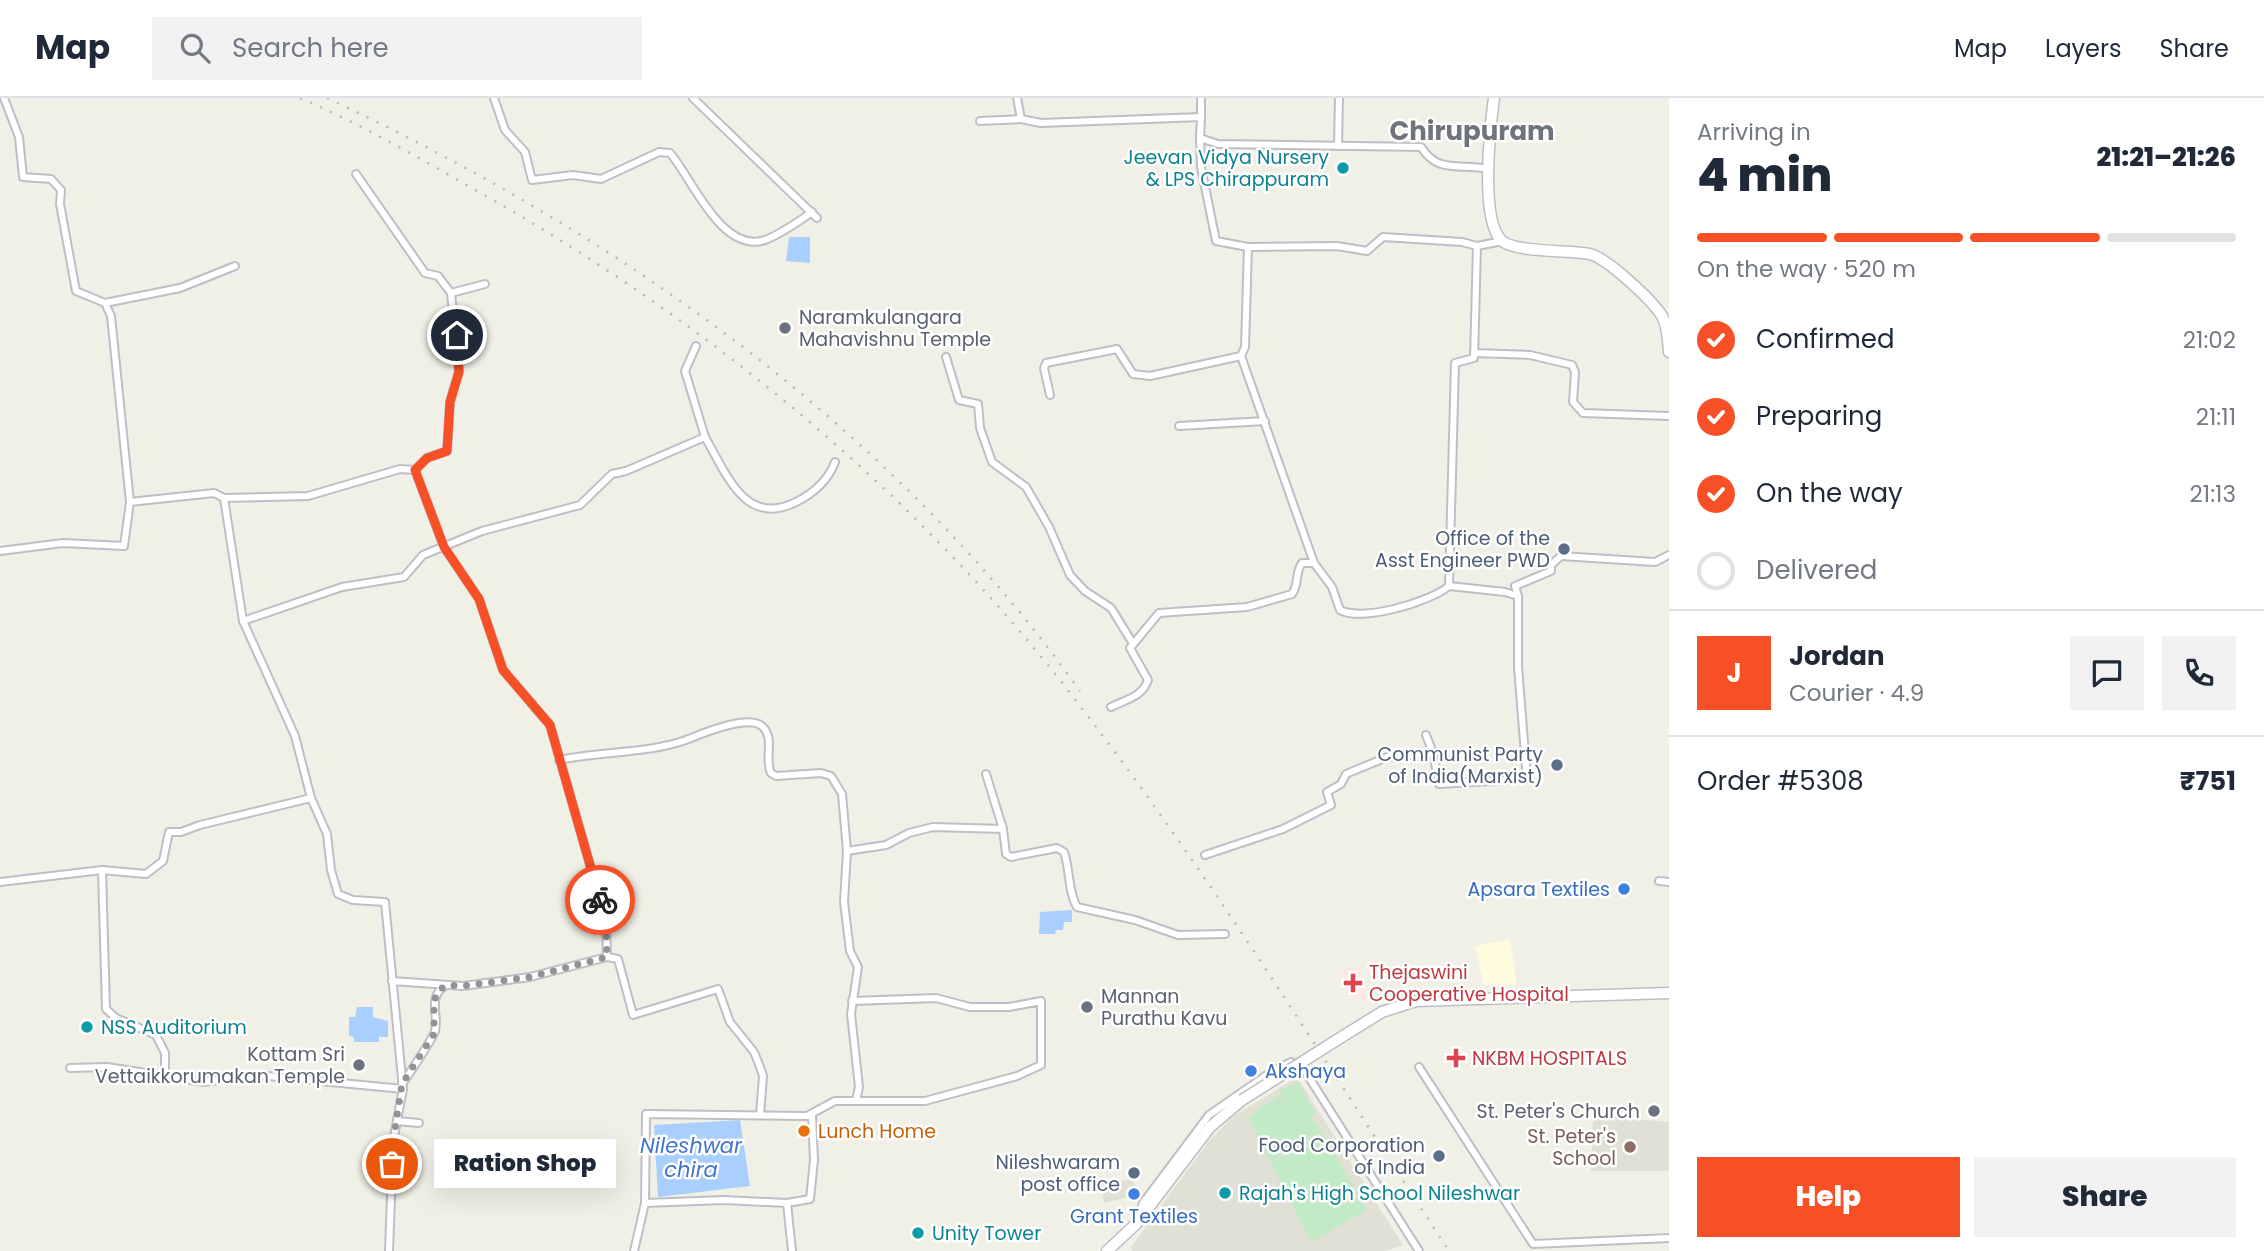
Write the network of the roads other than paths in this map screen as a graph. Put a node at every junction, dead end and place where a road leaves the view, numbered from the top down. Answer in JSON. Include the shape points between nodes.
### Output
{"nodes":[{"id":1,"x":4,"y":98,"type":"edge"},
{"id":2,"x":494,"y":98,"type":"edge"},
{"id":3,"x":693,"y":98,"type":"edge"},
{"id":4,"x":1017,"y":98,"type":"edge"},
{"id":5,"x":1201,"y":98,"type":"edge"},
{"id":6,"x":1339,"y":98,"type":"edge"},
{"id":7,"x":1494,"y":98,"type":"edge"},
{"id":8,"x":1201,"y":117,"type":"junction"},
{"id":9,"x":1021,"y":120,"type":"junction"},
{"id":10,"x":980,"y":121,"type":"dead end"},
{"id":11,"x":1200,"y":138,"type":"junction"},
{"id":12,"x":1338,"y":146,"type":"junction"},
{"id":13,"x":1489,"y":169,"type":"junction"},
{"id":14,"x":356,"y":174,"type":"dead end"},
{"id":15,"x":1503,"y":241,"type":"junction"},
{"id":16,"x":1477,"y":246,"type":"junction"},
{"id":17,"x":1248,"y":247,"type":"junction"},
{"id":18,"x":235,"y":267,"type":"dead end"},
{"id":19,"x":485,"y":284,"type":"dead end"},
{"id":20,"x":451,"y":293,"type":"junction"},
{"id":21,"x":104,"y":303,"type":"junction"},
{"id":22,"x":696,"y":346,"type":"dead end"},
{"id":23,"x":1669,"y":352,"type":"edge"},
{"id":24,"x":1474,"y":353,"type":"junction"},
{"id":25,"x":1241,"y":356,"type":"junction"},
{"id":26,"x":946,"y":357,"type":"dead end"},
{"id":27,"x":1050,"y":396,"type":"dead end"},
{"id":28,"x":1669,"y":416,"type":"edge"},
{"id":29,"x":1265,"y":421,"type":"junction"},
{"id":30,"x":1179,"y":426,"type":"dead end"},
{"id":31,"x":705,"y":437,"type":"junction"},
{"id":32,"x":835,"y":462,"type":"dead end"},
{"id":33,"x":415,"y":470,"type":"junction"},
{"id":34,"x":224,"y":498,"type":"junction"},
{"id":35,"x":130,"y":502,"type":"junction"},
{"id":36,"x":444,"y":547,"type":"junction"},
{"id":37,"x":0,"y":551,"type":"edge"},
{"id":38,"x":1669,"y":555,"type":"edge"},
{"id":39,"x":1314,"y":562,"type":"junction"},
{"id":40,"x":1449,"y":586,"type":"junction"},
{"id":41,"x":1518,"y":596,"type":"junction"},
{"id":42,"x":243,"y":621,"type":"junction"},
{"id":43,"x":1132,"y":642,"type":"junction"},
{"id":44,"x":1111,"y":707,"type":"dead end"},
{"id":45,"x":1426,"y":735,"type":"dead end"},
{"id":46,"x":1433,"y":753,"type":"junction"},
{"id":47,"x":559,"y":760,"type":"junction"},
{"id":48,"x":986,"y":774,"type":"dead end"},
{"id":49,"x":311,"y":798,"type":"junction"},
{"id":50,"x":1003,"y":829,"type":"junction"},
{"id":51,"x":847,"y":851,"type":"junction"},
{"id":52,"x":1205,"y":855,"type":"dead end"},
{"id":53,"x":102,"y":870,"type":"junction"},
{"id":54,"x":1659,"y":881,"type":"dead end"},
{"id":55,"x":1669,"y":881,"type":"edge"},
{"id":56,"x":0,"y":882,"type":"edge"},
{"id":57,"x":1225,"y":934,"type":"dead end"},
{"id":58,"x":607,"y":957,"type":"junction"},
{"id":59,"x":392,"y":981,"type":"junction"},
{"id":60,"x":447,"y":985,"type":"junction"},
{"id":61,"x":1669,"y":993,"type":"edge"},
{"id":62,"x":852,"y":1002,"type":"junction"},
{"id":63,"x":1419,"y":1067,"type":"dead end"},
{"id":64,"x":70,"y":1068,"type":"dead end"},
{"id":65,"x":165,"y":1076,"type":"junction"},
{"id":66,"x":402,"y":1086,"type":"junction"},
{"id":67,"x":856,"y":1101,"type":"junction"},
{"id":68,"x":760,"y":1115,"type":"junction"},
{"id":69,"x":807,"y":1116,"type":"junction"},
{"id":70,"x":397,"y":1121,"type":"junction"},
{"id":71,"x":419,"y":1123,"type":"dead end"},
{"id":72,"x":645,"y":1203,"type":"junction"},
{"id":73,"x":787,"y":1203,"type":"junction"},
{"id":74,"x":1136,"y":1224,"type":"junction"},
{"id":75,"x":1669,"y":1238,"type":"edge"},
{"id":76,"x":1533,"y":1244,"type":"junction"},
{"id":77,"x":389,"y":1251,"type":"edge"},
{"id":78,"x":634,"y":1251,"type":"edge"},
{"id":79,"x":792,"y":1251,"type":"edge"},
{"id":80,"x":1107,"y":1251,"type":"edge"},
{"id":81,"x":1419,"y":1251,"type":"edge"},
{"id":82,"x":1537,"y":1251,"type":"edge"}],
"edges":[{"from":1,"to":21,"type":"street","via":[[19,138],[23,177],[51,179],[61,190],[76,291]]},
{"from":2,"to":3,"type":"street","via":[[505,130],[525,152],[531,180],[573,175],[601,179],[659,152],[670,153],[714,220],[751,242],[815,215]]},
{"from":4,"to":9,"type":"street"},
{"from":5,"to":8,"type":"street"},
{"from":6,"to":12,"type":"street"},
{"from":7,"to":13,"type":"main road"},
{"from":8,"to":9,"type":"street"},
{"from":8,"to":11,"type":"street"},
{"from":9,"to":10,"type":"street"},
{"from":11,"to":12,"type":"street","via":[[1218,144]]},
{"from":11,"to":17,"type":"street","via":[[1216,241]]},
{"from":12,"to":13,"type":"street","via":[[1421,146],[1430,161],[1444,166]]},
{"from":13,"to":15,"type":"main road","via":[[1492,219]]},
{"from":14,"to":20,"type":"street","via":[[425,273],[438,276]]},
{"from":15,"to":16,"type":"street"},
{"from":15,"to":23,"type":"main road","via":[[1604,260],[1661,315]]},
{"from":16,"to":17,"type":"street","via":[[1383,237],[1367,251],[1337,246]]},
{"from":16,"to":24,"type":"street"},
{"from":17,"to":25,"type":"street"},
{"from":18,"to":21,"type":"street","via":[[180,288]]},
{"from":19,"to":20,"type":"street"},
{"from":20,"to":33,"type":"street","via":[[459,372],[450,402],[447,451],[427,458]]},
{"from":21,"to":35,"type":"street","via":[[111,316]]},
{"from":22,"to":31,"type":"street","via":[[685,371]]},
{"from":24,"to":28,"type":"street","via":[[1530,355],[1572,365],[1573,401],[1583,413]]},
{"from":24,"to":40,"type":"street","via":[[1474,358],[1455,363]]},
{"from":25,"to":27,"type":"street","via":[[1150,376],[1133,374],[1117,349],[1046,363]]},
{"from":25,"to":29,"type":"street"},
{"from":26,"to":43,"type":"street","via":[[959,400],[978,404],[980,428],[992,461],[1026,487],[1070,575],[1084,591],[1111,608]]},
{"from":29,"to":30,"type":"street"},
{"from":29,"to":39,"type":"street"},
{"from":31,"to":32,"type":"street","via":[[743,497],[753,507],[770,511],[811,495]]},
{"from":31,"to":36,"type":"street","via":[[612,474],[580,505],[482,531]]},
{"from":33,"to":34,"type":"street","via":[[400,470],[308,496]]},
{"from":33,"to":36,"type":"street"},
{"from":34,"to":35,"type":"street","via":[[214,493]]},
{"from":34,"to":42,"type":"street"},
{"from":35,"to":37,"type":"street","via":[[124,546],[63,544]]},
{"from":36,"to":42,"type":"street","via":[[423,555],[404,577],[342,587]]},
{"from":36,"to":47,"type":"street","via":[[479,599],[503,670],[550,725]]},
{"from":38,"to":41,"type":"street","via":[[1655,562],[1562,556],[1551,565],[1551,571],[1515,586]]},
{"from":39,"to":40,"type":"street","via":[[1332,587],[1340,610],[1347,614],[1387,610],[1437,596]]},
{"from":39,"to":43,"type":"street","via":[[1298,568],[1292,594],[1247,607],[1168,610],[1158,613]]},
{"from":40,"to":41,"type":"street"},
{"from":41,"to":46,"type":"street","via":[[1527,779],[1439,784]]},
{"from":42,"to":49,"type":"street","via":[[295,736]]},
{"from":43,"to":44,"type":"street","via":[[1130,648],[1148,680],[1138,696]]},
{"from":45,"to":46,"type":"street"},
{"from":46,"to":52,"type":"street","via":[[1387,757],[1346,774],[1341,784],[1328,792],[1331,804],[1315,816]]},
{"from":47,"to":51,"type":"street","via":[[668,744],[708,729],[754,722],[766,734],[771,773],[831,776],[842,794]]},
{"from":47,"to":58,"type":"street","via":[[606,920]]},
{"from":48,"to":50,"type":"street"},
{"from":49,"to":53,"type":"street","via":[[169,832],[163,861],[146,874]]},
{"from":49,"to":59,"type":"street","via":[[327,834],[338,894],[385,902]]},
{"from":50,"to":51,"type":"street","via":[[933,827],[886,845]]},
{"from":50,"to":57,"type":"street","via":[[1006,854],[1011,858],[1057,848],[1064,852],[1073,900],[1082,909],[1178,934]]},
{"from":51,"to":62,"type":"street","via":[[844,902],[850,951],[858,967]]},
{"from":53,"to":56,"type":"street"},
{"from":53,"to":65,"type":"street","via":[[106,1009],[156,1035],[165,1054]]},
{"from":54,"to":55,"type":"street"},
{"from":58,"to":60,"type":"street","via":[[530,977]]},
{"from":58,"to":68,"type":"street","via":[[618,959],[633,1015],[719,989],[730,1022],[754,1052],[763,1076]]},
{"from":59,"to":60,"type":"street"},
{"from":59,"to":66,"type":"street"},
{"from":60,"to":66,"type":"street","via":[[434,1001],[434,1034]]},
{"from":61,"to":74,"type":"main road","bridge":true,"via":[[1416,1001],[1382,1012],[1242,1100],[1210,1127]]},
{"from":62,"to":67,"type":"street","via":[[859,1087]]},
{"from":62,"to":67,"type":"street","via":[[936,998],[970,1007],[1009,1007],[1041,1001],[1041,1065],[925,1101]]},
{"from":63,"to":76,"type":"street"},
{"from":64,"to":65,"type":"street","via":[[107,1067]]},
{"from":65,"to":66,"type":"street","via":[[204,1082],[258,1075]]},
{"from":66,"to":70,"type":"street"},
{"from":67,"to":69,"type":"street","via":[[835,1101]]},
{"from":68,"to":69,"type":"street"},
{"from":68,"to":72,"type":"street","via":[[646,1114]]},
{"from":69,"to":73,"type":"street","via":[[812,1116],[814,1160],[810,1199]]},
{"from":70,"to":71,"type":"street"},
{"from":70,"to":77,"type":"street"},
{"from":72,"to":73,"type":"street"},
{"from":72,"to":78,"type":"street"},
{"from":73,"to":79,"type":"street"},
{"from":74,"to":80,"type":"main road"},
{"from":74,"to":81,"type":"street","via":[[1143,1203],[1209,1115],[1291,1062],[1303,1068]]},
{"from":75,"to":76,"type":"street"},
{"from":76,"to":82,"type":"street"}]}
